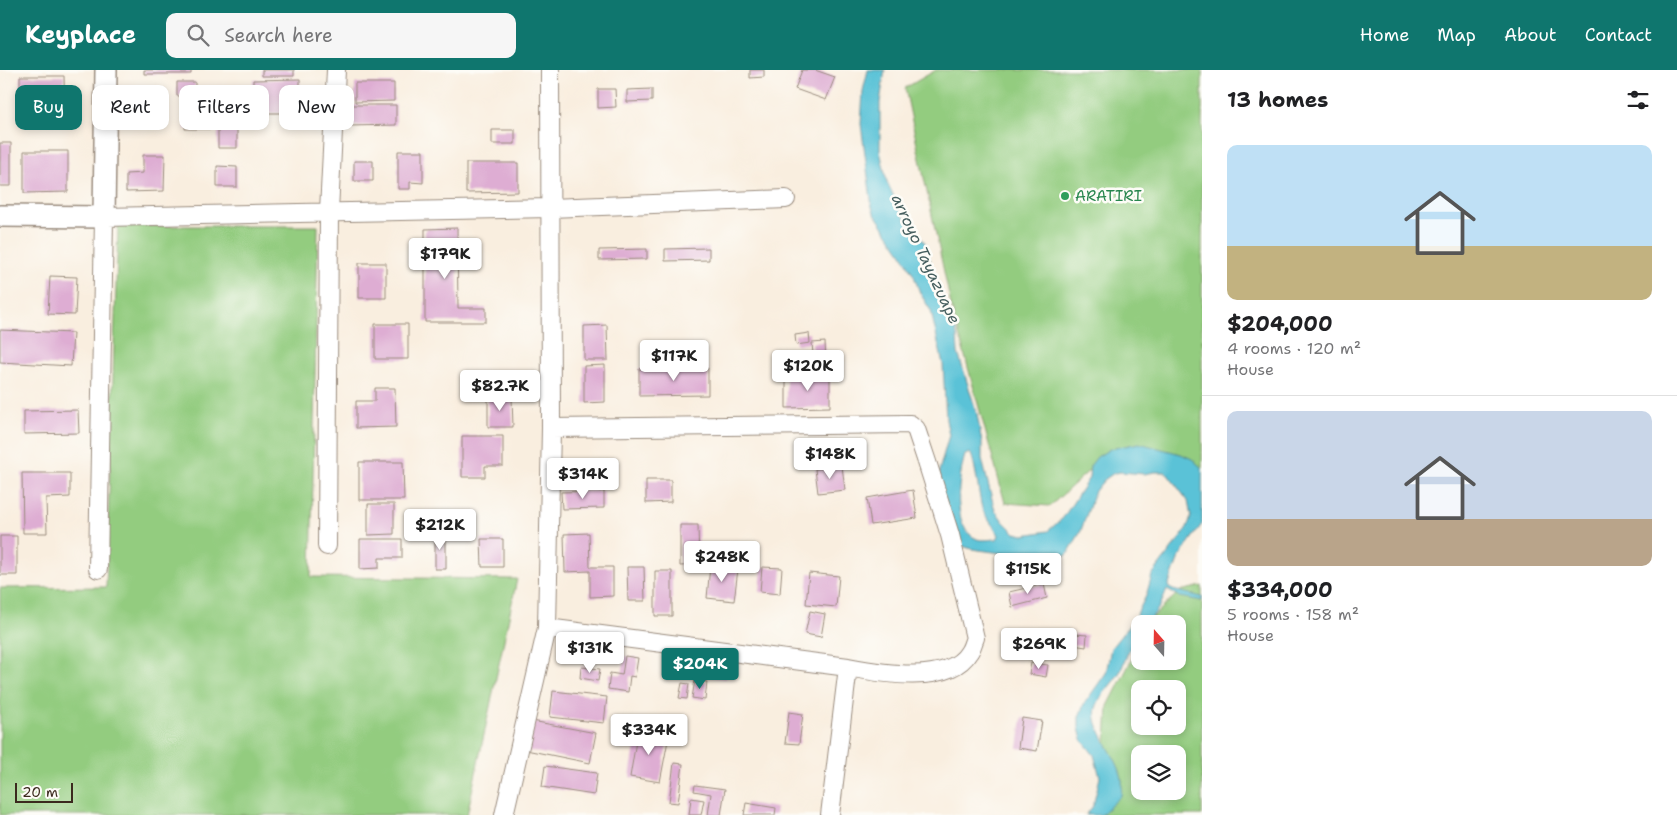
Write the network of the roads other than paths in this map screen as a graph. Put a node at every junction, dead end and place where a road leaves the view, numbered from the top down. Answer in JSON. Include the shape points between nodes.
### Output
{"nodes":[{"id":1,"x":106,"y":70,"type":"edge"},
{"id":2,"x":336,"y":70,"type":"edge"},
{"id":3,"x":550,"y":70,"type":"edge"},
{"id":4,"x":786,"y":199,"type":"dead end"},
{"id":5,"x":550,"y":208,"type":"junction"},
{"id":6,"x":329,"y":211,"type":"junction"},
{"id":7,"x":0,"y":216,"type":"edge"},
{"id":8,"x":104,"y":217,"type":"junction"},
{"id":9,"x":551,"y":428,"type":"junction"},
{"id":10,"x":327,"y":546,"type":"dead end"},
{"id":11,"x":98,"y":569,"type":"dead end"},
{"id":12,"x":546,"y":628,"type":"junction"},
{"id":13,"x":848,"y":667,"type":"junction"},
{"id":14,"x":504,"y":815,"type":"edge"},
{"id":15,"x":830,"y":815,"type":"edge"}],
"edges":[{"from":1,"to":8,"type":"street"},
{"from":2,"to":6,"type":"street"},
{"from":3,"to":5,"type":"street"},
{"from":4,"to":5,"type":"street"},
{"from":5,"to":6,"type":"street"},
{"from":5,"to":9,"type":"street"},
{"from":6,"to":8,"type":"street"},
{"from":6,"to":10,"type":"street"},
{"from":7,"to":8,"type":"street"},
{"from":8,"to":11,"type":"street"},
{"from":9,"to":12,"type":"street"},
{"from":9,"to":13,"type":"street","via":[[910,424],[916,429],[950,535],[975,638],[969,653],[952,667],[921,674],[893,675]]},
{"from":12,"to":13,"type":"street"},
{"from":12,"to":14,"type":"street"},
{"from":13,"to":15,"type":"street"}]}
